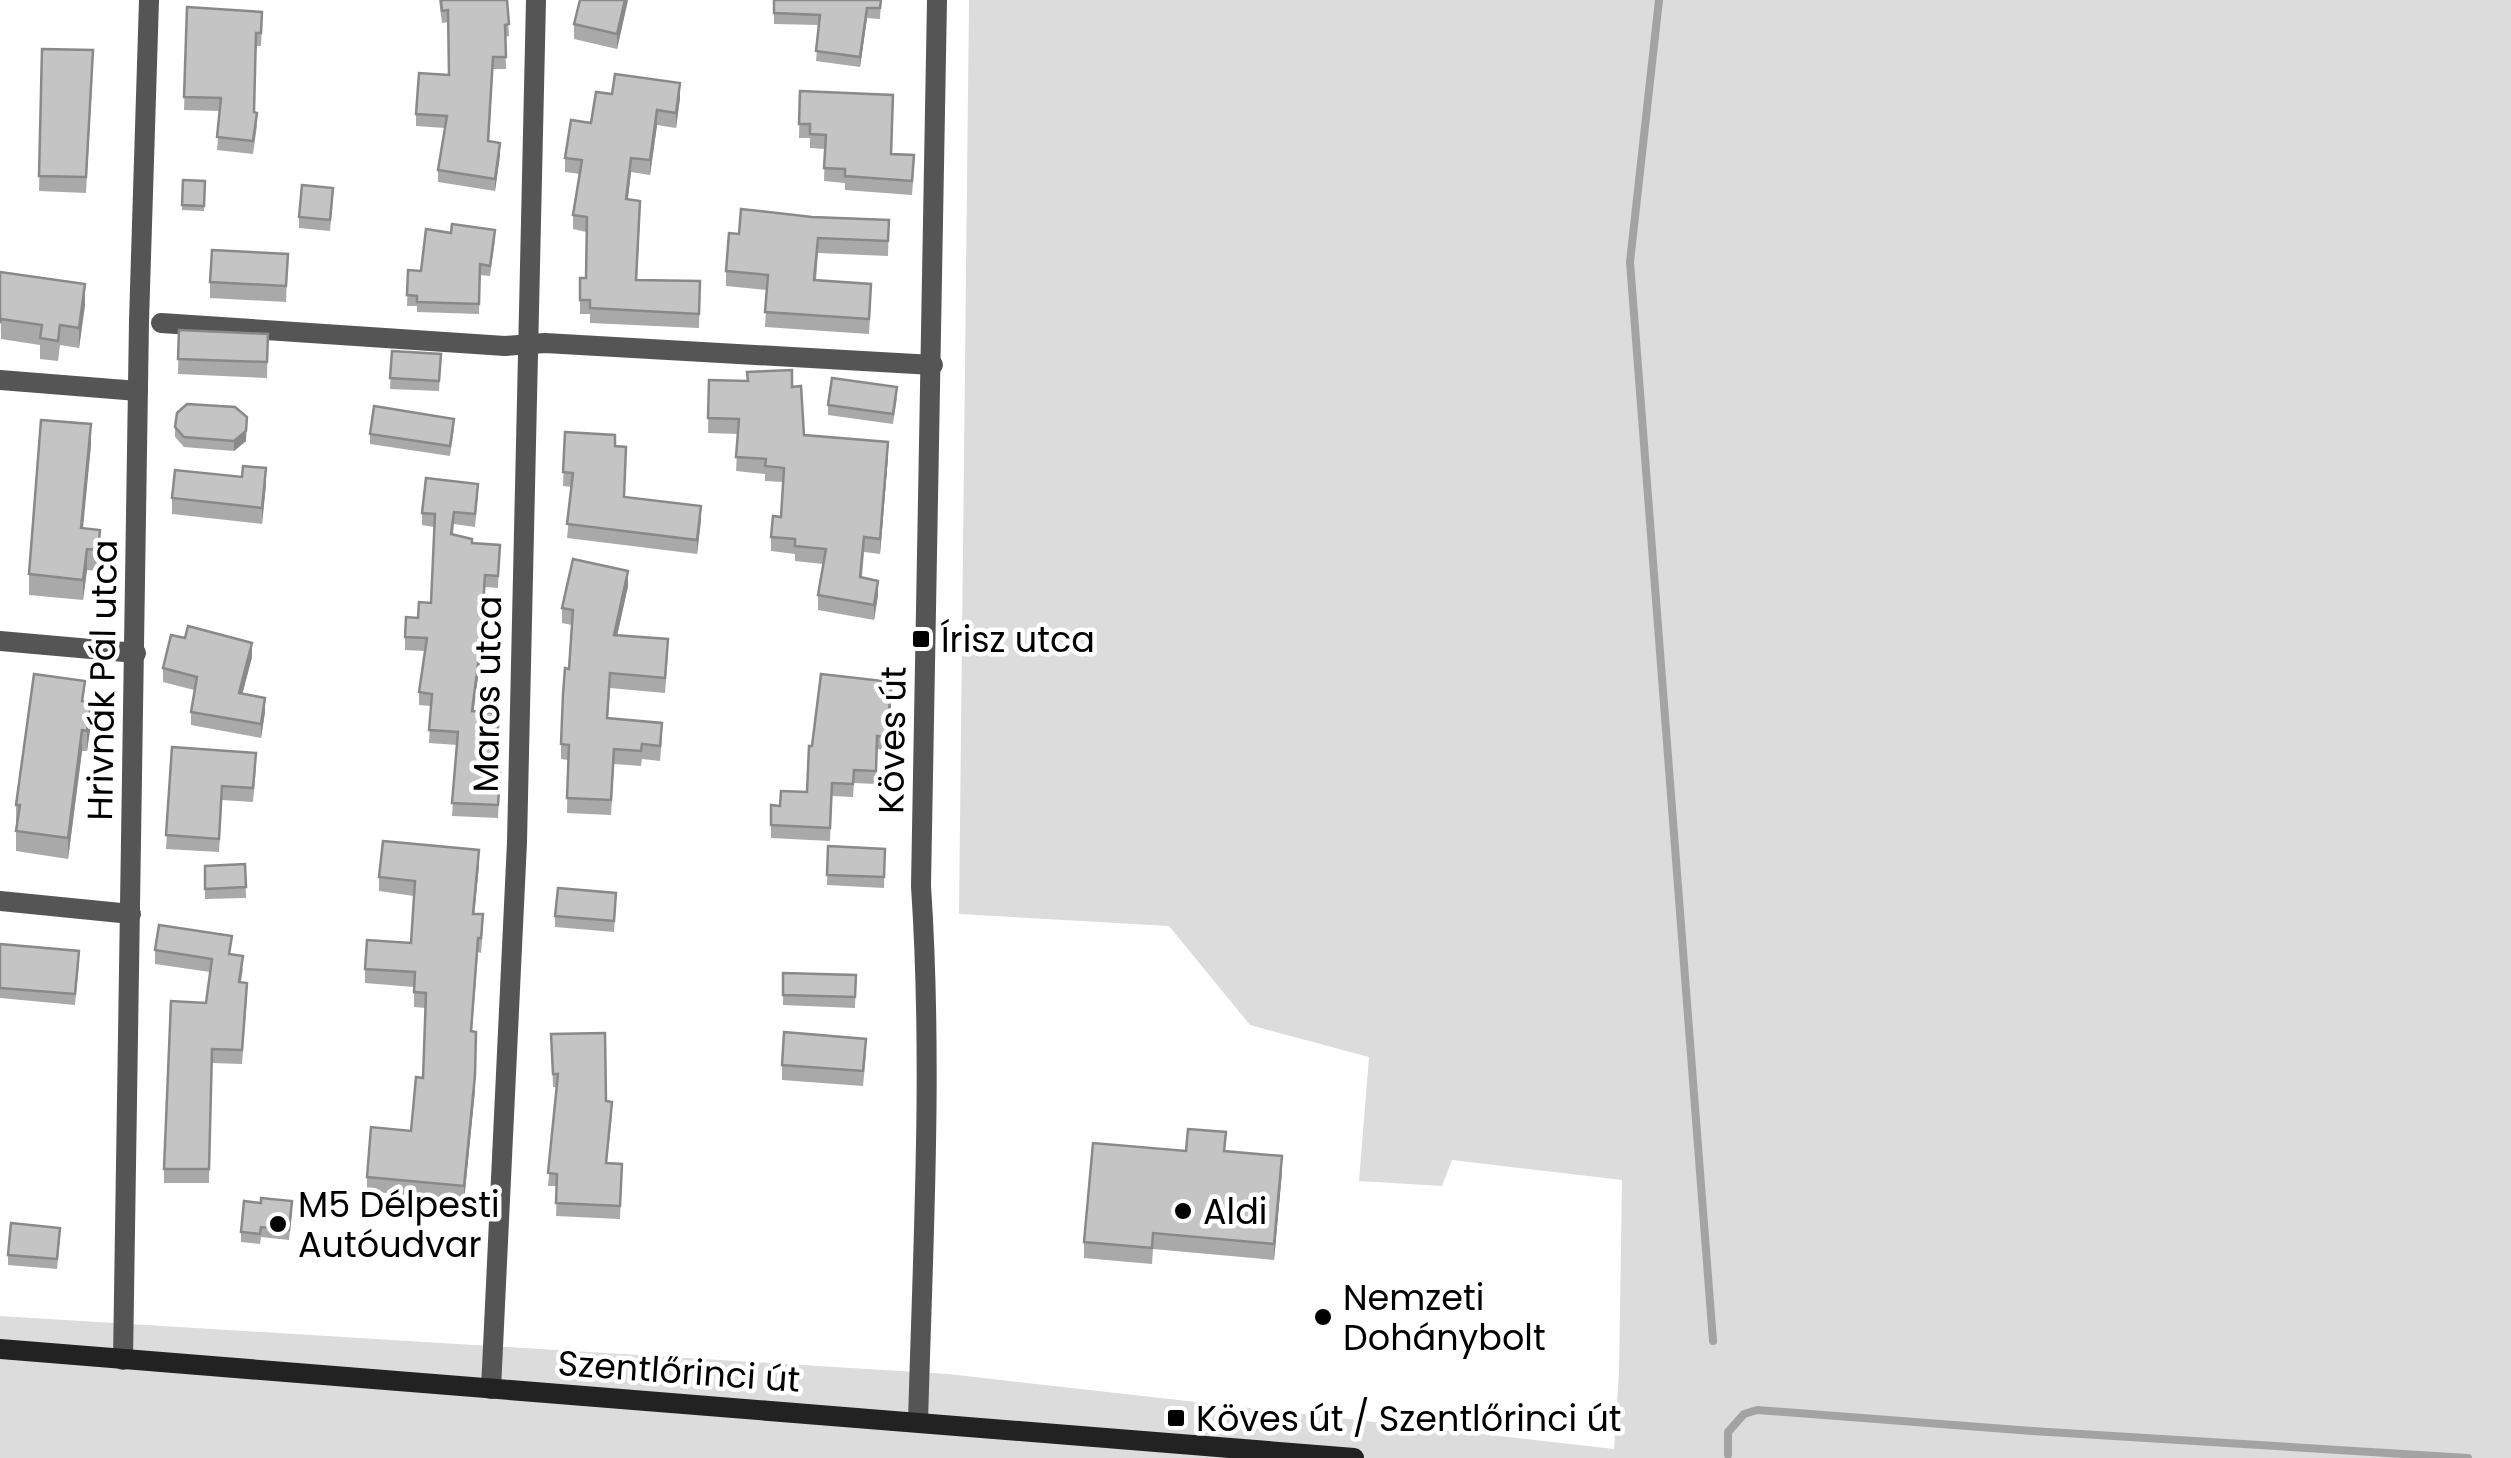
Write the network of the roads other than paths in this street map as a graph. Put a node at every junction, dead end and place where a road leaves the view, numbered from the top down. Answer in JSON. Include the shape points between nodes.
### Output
{"nodes":[{"id":1,"x":148,"y":0,"type":"edge"},
{"id":2,"x":536,"y":0,"type":"edge"},
{"id":3,"x":937,"y":0,"type":"edge"},
{"id":4,"x":161,"y":323,"type":"dead end"},
{"id":5,"x":527,"y":343,"type":"junction"},
{"id":6,"x":933,"y":366,"type":"junction"},
{"id":7,"x":0,"y":380,"type":"edge"},
{"id":8,"x":138,"y":391,"type":"junction"},
{"id":9,"x":0,"y":641,"type":"edge"},
{"id":10,"x":136,"y":652,"type":"junction"},
{"id":11,"x":0,"y":901,"type":"edge"},
{"id":12,"x":130,"y":914,"type":"junction"},
{"id":13,"x":0,"y":1349,"type":"edge"},
{"id":14,"x":123,"y":1360,"type":"junction"},
{"id":15,"x":491,"y":1389,"type":"junction"},
{"id":16,"x":918,"y":1422,"type":"junction"},
{"id":17,"x":1354,"y":1458,"type":"edge"}],
"edges":[{"from":1,"to":8,"type":"street","name":"Hrivnák Pál utca"},
{"from":2,"to":5,"type":"street","name":"Maros utca"},
{"from":3,"to":6,"type":"street","name":"Köves út"},
{"from":4,"to":5,"type":"street"},
{"from":5,"to":6,"type":"street"},
{"from":5,"to":15,"type":"street","name":"Maros utca","via":[[517,842]]},
{"from":6,"to":16,"type":"street","name":"Köves út"},
{"from":7,"to":8,"type":"street"},
{"from":8,"to":10,"type":"street","name":"Hrivnák Pál utca"},
{"from":9,"to":10,"type":"street"},
{"from":10,"to":12,"type":"street","name":"Hrivnák Pál utca"},
{"from":11,"to":12,"type":"street"},
{"from":12,"to":14,"type":"street","name":"Hrivnák Pál utca"},
{"from":13,"to":14,"type":"main road","name":"Szentlőrinci út"},
{"from":14,"to":15,"type":"main road","name":"Szentlőrinci út"},
{"from":15,"to":16,"type":"main road","name":"Szentlőrinci út"},
{"from":16,"to":17,"type":"main road","name":"Szentlőrinci út"}]}
